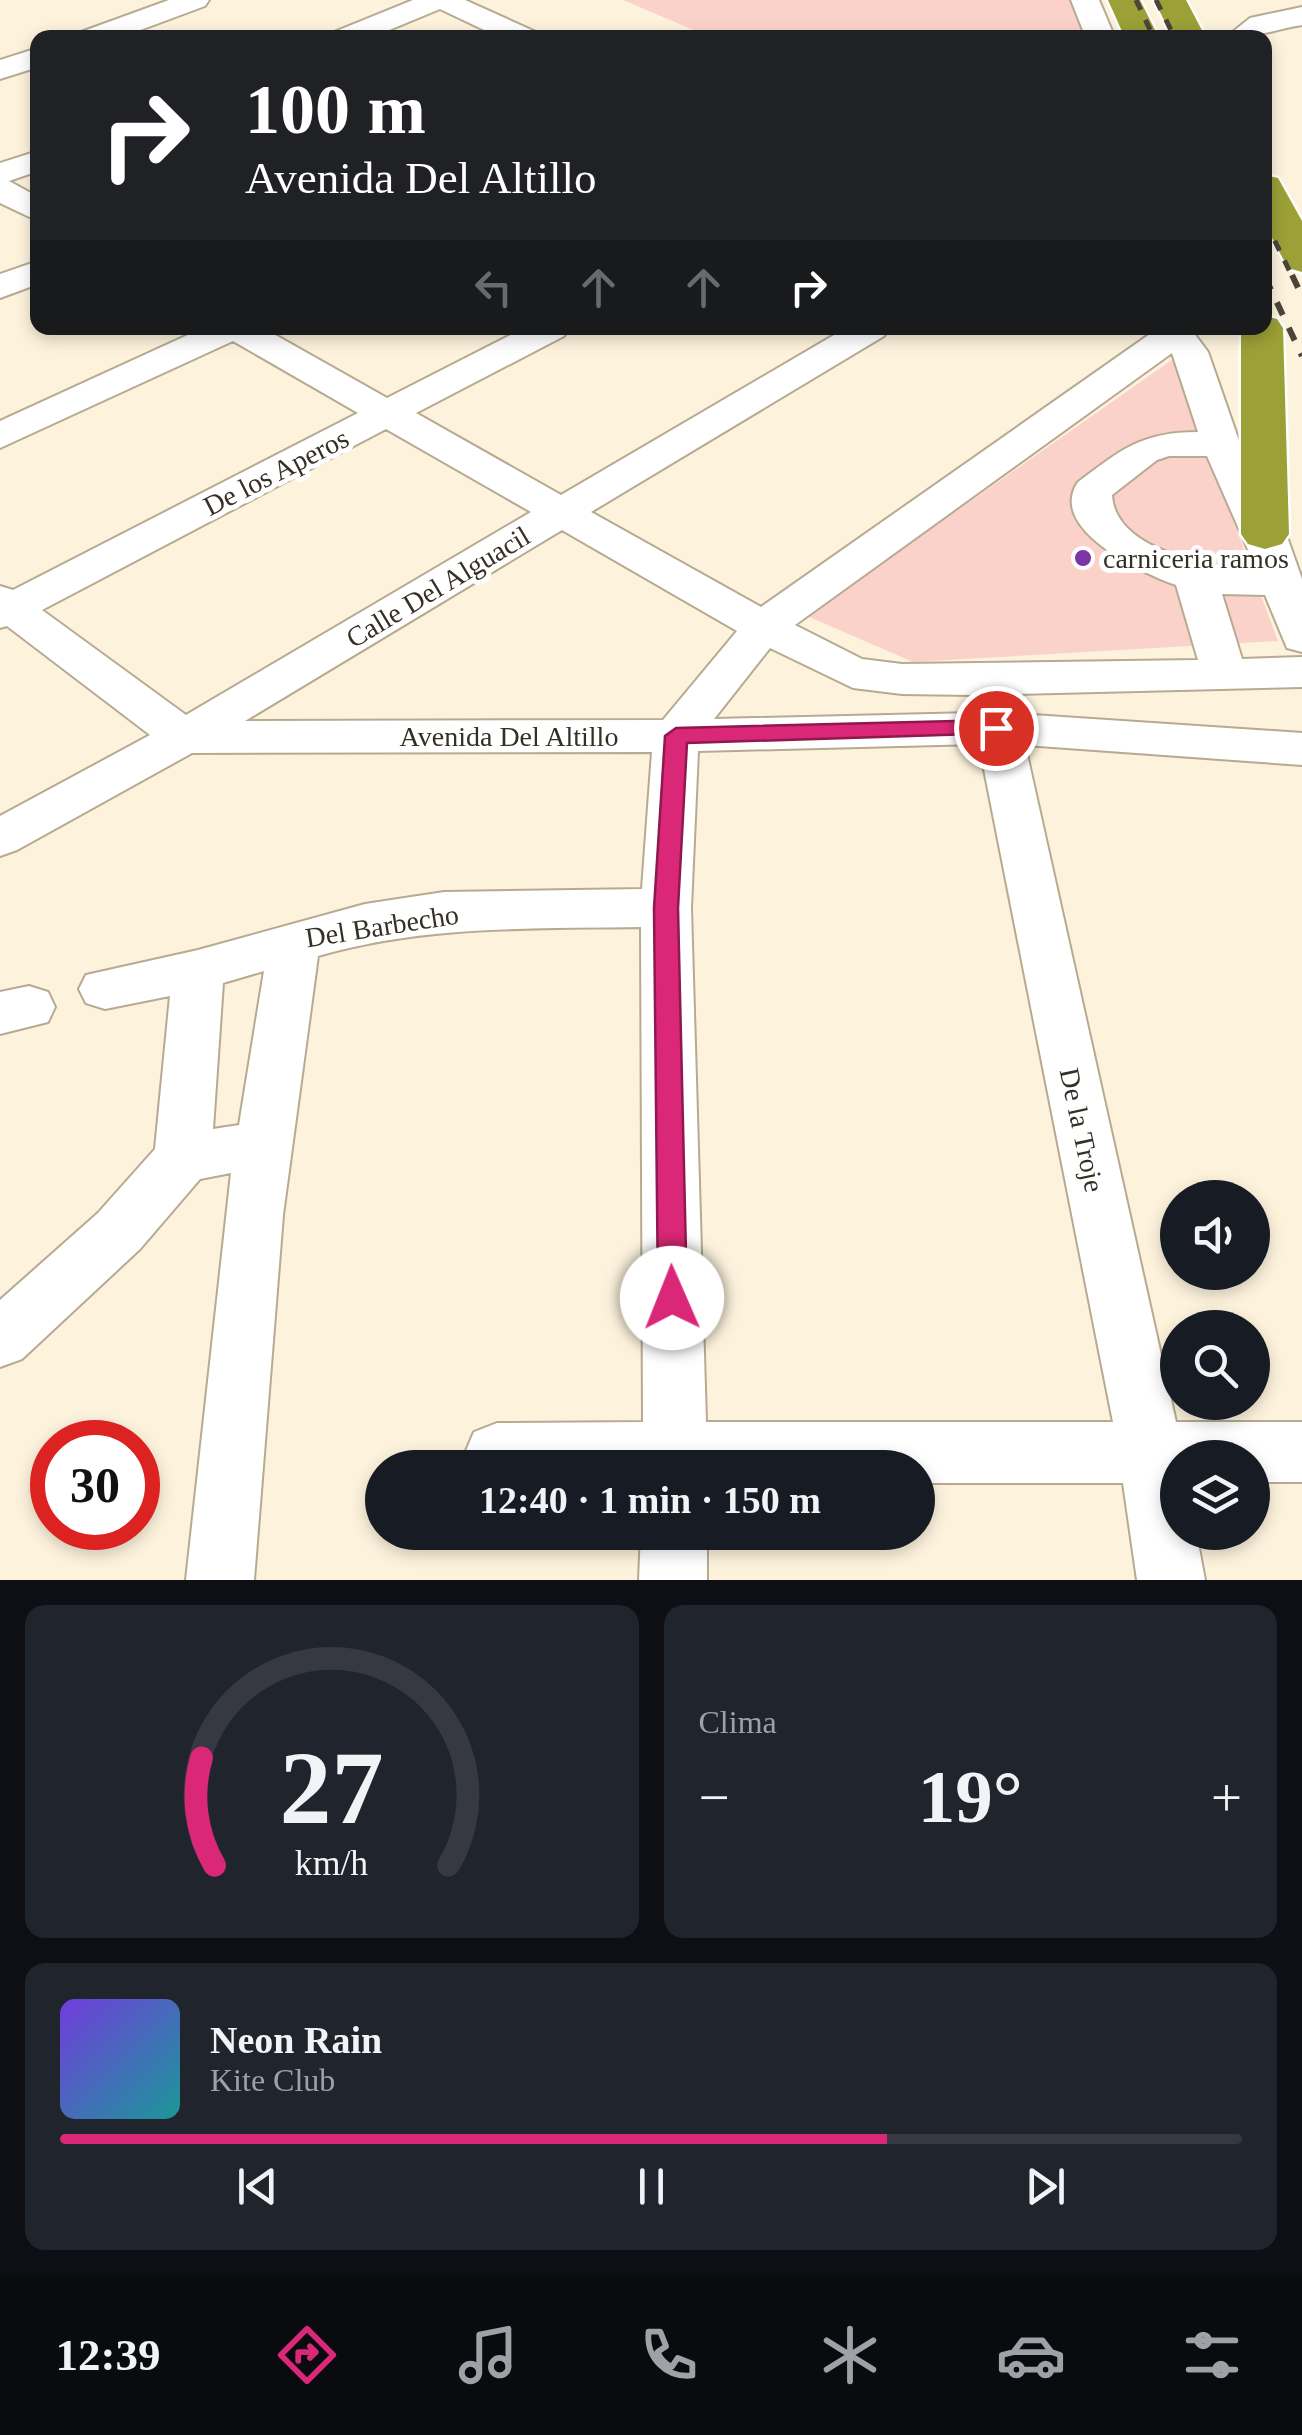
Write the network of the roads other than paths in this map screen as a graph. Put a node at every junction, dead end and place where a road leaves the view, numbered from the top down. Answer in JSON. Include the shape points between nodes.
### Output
{"nodes":[{"id":1,"x":195,"y":0,"type":"edge"},
{"id":2,"x":440,"y":0,"type":"edge"},
{"id":3,"x":1085,"y":0,"type":"edge"},
{"id":4,"x":1124,"y":0,"type":"edge"},
{"id":5,"x":1170,"y":0,"type":"edge"},
{"id":6,"x":1302,"y":16,"type":"edge"},
{"id":7,"x":113,"y":30,"type":"edge"},
{"id":8,"x":364,"y":30,"type":"edge"},
{"id":9,"x":508,"y":30,"type":"edge"},
{"id":10,"x":1098,"y":30,"type":"edge"},
{"id":11,"x":1138,"y":30,"type":"edge"},
{"id":12,"x":1186,"y":30,"type":"edge"},
{"id":13,"x":1251,"y":30,"type":"edge"},
{"id":14,"x":30,"y":60,"type":"edge"},
{"id":15,"x":0,"y":70,"type":"edge"},
{"id":16,"x":30,"y":163,"type":"edge"},
{"id":17,"x":0,"y":174,"type":"edge"},
{"id":18,"x":0,"y":188,"type":"edge"},
{"id":19,"x":1272,"y":200,"type":"edge"},
{"id":20,"x":30,"y":206,"type":"edge"},
{"id":21,"x":1302,"y":260,"type":"edge"},
{"id":22,"x":30,"y":274,"type":"edge"},
{"id":23,"x":0,"y":287,"type":"edge"},
{"id":24,"x":1272,"y":326,"type":"edge"},
{"id":25,"x":219,"y":335,"type":"edge"},
{"id":26,"x":247,"y":335,"type":"edge"},
{"id":27,"x":538,"y":335,"type":"edge"},
{"id":28,"x":859,"y":335,"type":"edge"},
{"id":29,"x":1163,"y":335,"type":"edge"},
{"id":30,"x":1175,"y":335,"type":"edge"},
{"id":31,"x":1262,"y":335,"type":"edge"},
{"id":32,"x":1302,"y":389,"type":"edge"},
{"id":33,"x":391,"y":412,"type":"junction"},
{"id":34,"x":0,"y":436,"type":"edge"},
{"id":35,"x":1221,"y":444,"type":"junction"},
{"id":36,"x":566,"y":512,"type":"junction"},
{"id":37,"x":1265,"y":534,"type":"junction"},
{"id":38,"x":1195,"y":576,"type":"junction"},
{"id":39,"x":1281,"y":582,"type":"junction"},
{"id":40,"x":4,"y":607,"type":"edge"},
{"id":41,"x":763,"y":627,"type":"junction"},
{"id":42,"x":1302,"y":638,"type":"edge"},
{"id":43,"x":1302,"y":672,"type":"edge"},
{"id":44,"x":1225,"y":676,"type":"junction"},
{"id":45,"x":993,"y":704,"type":"junction"},
{"id":46,"x":676,"y":736,"type":"junction"},
{"id":47,"x":184,"y":737,"type":"junction"},
{"id":48,"x":1302,"y":749,"type":"edge"},
{"id":49,"x":0,"y":838,"type":"edge"},
{"id":50,"x":666,"y":908,"type":"junction"},
{"id":51,"x":294,"y":941,"type":"junction"},
{"id":52,"x":198,"y":970,"type":"junction"},
{"id":53,"x":105,"y":989,"type":"dead end"},
{"id":54,"x":264,"y":1144,"type":"junction"},
{"id":55,"x":182,"y":1158,"type":"junction"},
{"id":56,"x":0,"y":1339,"type":"edge"},
{"id":57,"x":675,"y":1450,"type":"edge"},
{"id":58,"x":1152,"y":1452,"type":"junction"},
{"id":59,"x":1302,"y":1452,"type":"edge"},
{"id":60,"x":935,"y":1456,"type":"edge"},
{"id":61,"x":674,"y":1550,"type":"edge"},
{"id":62,"x":220,"y":1580,"type":"edge"},
{"id":63,"x":673,"y":1580,"type":"edge"},
{"id":64,"x":1171,"y":1580,"type":"edge"}],
"edges":[{"from":1,"to":7,"type":"street"},
{"from":2,"to":8,"type":"street"},
{"from":2,"to":9,"type":"street"},
{"from":3,"to":10,"type":"street"},
{"from":4,"to":11,"type":"highway"},
{"from":5,"to":12,"type":"highway"},
{"from":6,"to":13,"type":"street"},
{"from":14,"to":15,"type":"street"},
{"from":16,"to":17,"type":"street"},
{"from":18,"to":20,"type":"street"},
{"from":19,"to":21,"type":"highway"},
{"from":22,"to":23,"type":"street"},
{"from":24,"to":32,"type":"highway"},
{"from":25,"to":34,"type":"street"},
{"from":26,"to":33,"type":"street"},
{"from":27,"to":33,"type":"street","name":"De los Aperos"},
{"from":28,"to":36,"type":"street","name":"Calle Del Alguacil"},
{"from":29,"to":41,"type":"street"},
{"from":30,"to":35,"type":"street","via":[[1190,352]]},
{"from":31,"to":37,"type":"highway"},
{"from":33,"to":36,"type":"street"},
{"from":33,"to":40,"type":"street","name":"De los Aperos"},
{"from":35,"to":37,"type":"street"},
{"from":35,"to":38,"type":"street","via":[[1165,444],[1142,452],[1092,491],[1098,520],[1118,539]]},
{"from":36,"to":41,"type":"street"},
{"from":36,"to":47,"type":"street","name":"Calle Del Alguacil"},
{"from":37,"to":39,"type":"street"},
{"from":38,"to":39,"type":"street"},
{"from":38,"to":44,"type":"street"},
{"from":39,"to":42,"type":"street"},
{"from":40,"to":47,"type":"street"},
{"from":41,"to":45,"type":"street","via":[[853,672]]},
{"from":41,"to":46,"type":"street"},
{"from":43,"to":44,"type":"street"},
{"from":44,"to":45,"type":"street"},
{"from":45,"to":46,"type":"street","name":"Avenida Del Altillo"},
{"from":45,"to":48,"type":"street","name":"Avenida Del Altillo"},
{"from":45,"to":58,"type":"street","name":"De la Troje"},
{"from":46,"to":47,"type":"street","name":"Avenida Del Altillo"},
{"from":46,"to":50,"type":"street"},
{"from":47,"to":49,"type":"street","name":"Calle Del Alguacil"},
{"from":50,"to":51,"type":"street","name":"Del Barbecho","via":[[444,912]]},
{"from":50,"to":57,"type":"street"},
{"from":51,"to":52,"type":"street","name":"Del Barbecho"},
{"from":51,"to":54,"type":"street"},
{"from":52,"to":53,"type":"street","name":"Del Barbecho"},
{"from":52,"to":55,"type":"street"},
{"from":54,"to":55,"type":"street"},
{"from":54,"to":62,"type":"street"},
{"from":55,"to":56,"type":"street","via":[[118,1231]]},
{"from":58,"to":59,"type":"street"},
{"from":58,"to":60,"type":"street"},
{"from":58,"to":64,"type":"street","name":"De la Troje"},
{"from":61,"to":63,"type":"street"}]}
